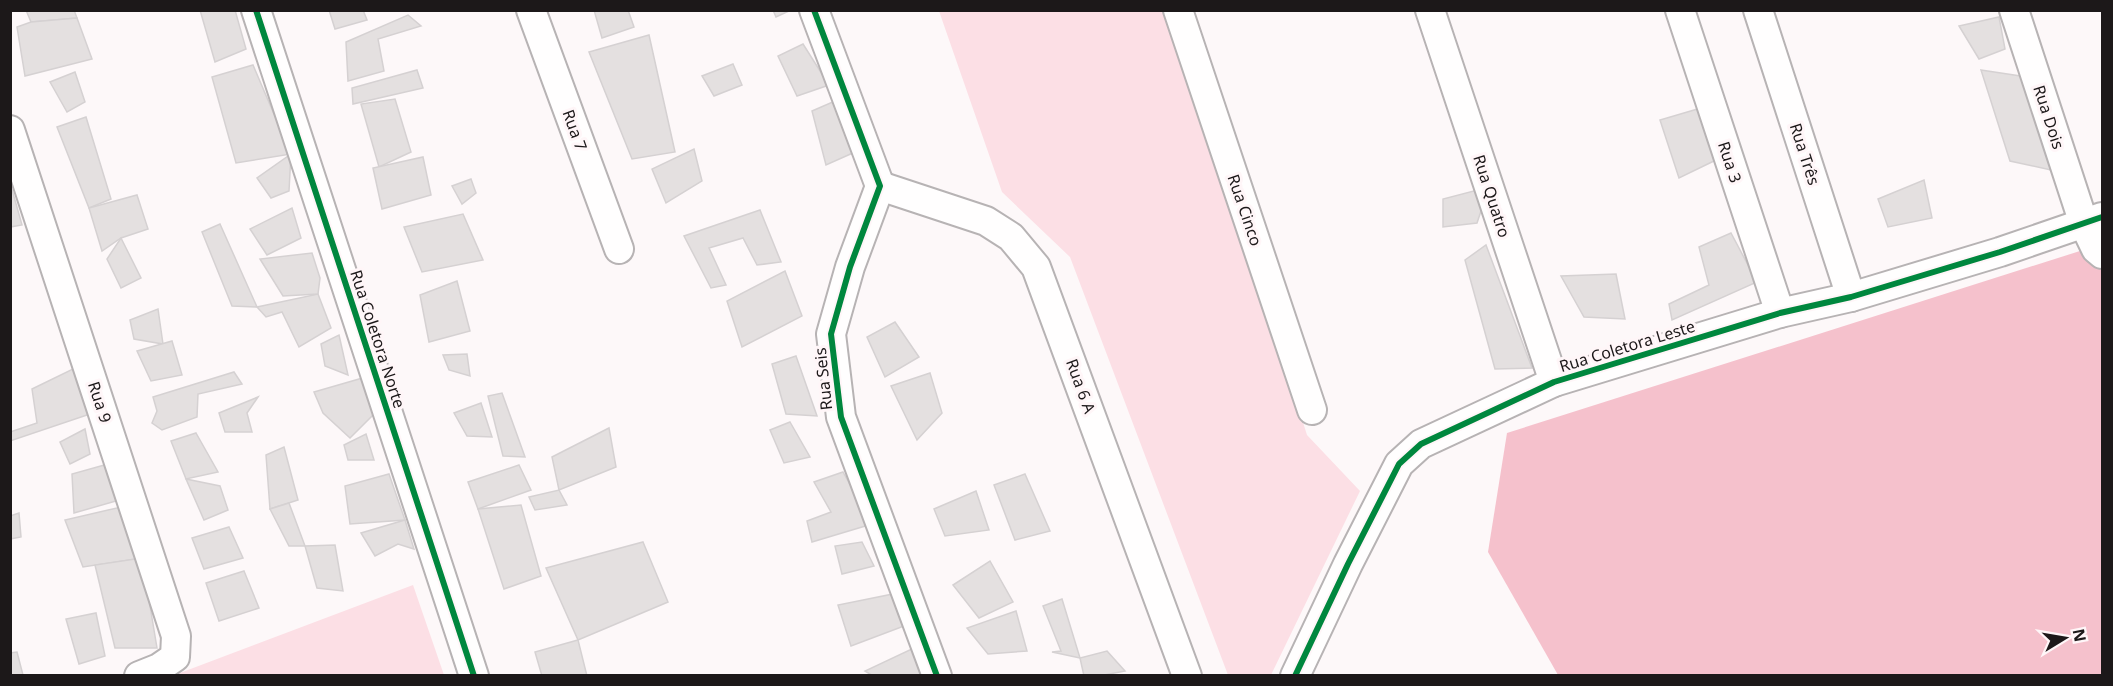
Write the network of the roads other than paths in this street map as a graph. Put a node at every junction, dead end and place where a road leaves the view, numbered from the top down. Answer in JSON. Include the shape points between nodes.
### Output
{"nodes":[{"id":1,"x":256,"y":10,"type":"edge"},
{"id":2,"x":531,"y":10,"type":"edge"},
{"id":3,"x":814,"y":10,"type":"edge"},
{"id":4,"x":1178,"y":10,"type":"edge"},
{"id":5,"x":1430,"y":10,"type":"edge"},
{"id":6,"x":1680,"y":10,"type":"edge"},
{"id":7,"x":1758,"y":10,"type":"edge"},
{"id":8,"x":2014,"y":10,"type":"edge"},
{"id":9,"x":10,"y":130,"type":"edge"},
{"id":10,"x":880,"y":186,"type":"junction"},
{"id":11,"x":2093,"y":220,"type":"edge"},
{"id":12,"x":619,"y":249,"type":"dead end"},
{"id":13,"x":2103,"y":254,"type":"edge"},
{"id":14,"x":1851,"y":297,"type":"junction"},
{"id":15,"x":1780,"y":313,"type":"junction"},
{"id":16,"x":1554,"y":382,"type":"junction"},
{"id":17,"x":1312,"y":410,"type":"dead end"},
{"id":18,"x":149,"y":672,"type":"edge"},
{"id":19,"x":1300,"y":672,"type":"edge"},
{"id":20,"x":474,"y":675,"type":"edge"},
{"id":21,"x":937,"y":675,"type":"edge"},
{"id":22,"x":1187,"y":675,"type":"edge"}],
"edges":[{"from":1,"to":20,"type":"street","name":"Rua Coletora Norte"},
{"from":2,"to":12,"type":"street","name":"Rua 7"},
{"from":3,"to":10,"type":"street"},
{"from":4,"to":17,"type":"street","name":"Rua Cinco"},
{"from":5,"to":16,"type":"street","name":"Rua Quatro"},
{"from":6,"to":15,"type":"street","name":"Rua 3"},
{"from":7,"to":14,"type":"street","name":"Rua Três"},
{"from":8,"to":11,"type":"street","name":"Rua Dois"},
{"from":9,"to":18,"type":"street","name":"Rua 9","via":[[177,636],[175,657]]},
{"from":10,"to":21,"type":"street","name":"Rua Seis","via":[[850,267],[831,334],[840,417]]},
{"from":10,"to":22,"type":"street","name":"Rua 6 A","via":[[986,221],[1011,237],[1036,267]]},
{"from":11,"to":13,"type":"street","via":[[2096,249]]},
{"from":11,"to":14,"type":"street","name":"Rua Coletora Leste"},
{"from":14,"to":15,"type":"street","name":"Rua Coletora Leste"},
{"from":15,"to":16,"type":"street","name":"Rua Coletora Leste"},
{"from":16,"to":19,"type":"street","name":"Rua Coletora Leste","via":[[1421,444],[1399,464],[1348,564]]}]}
